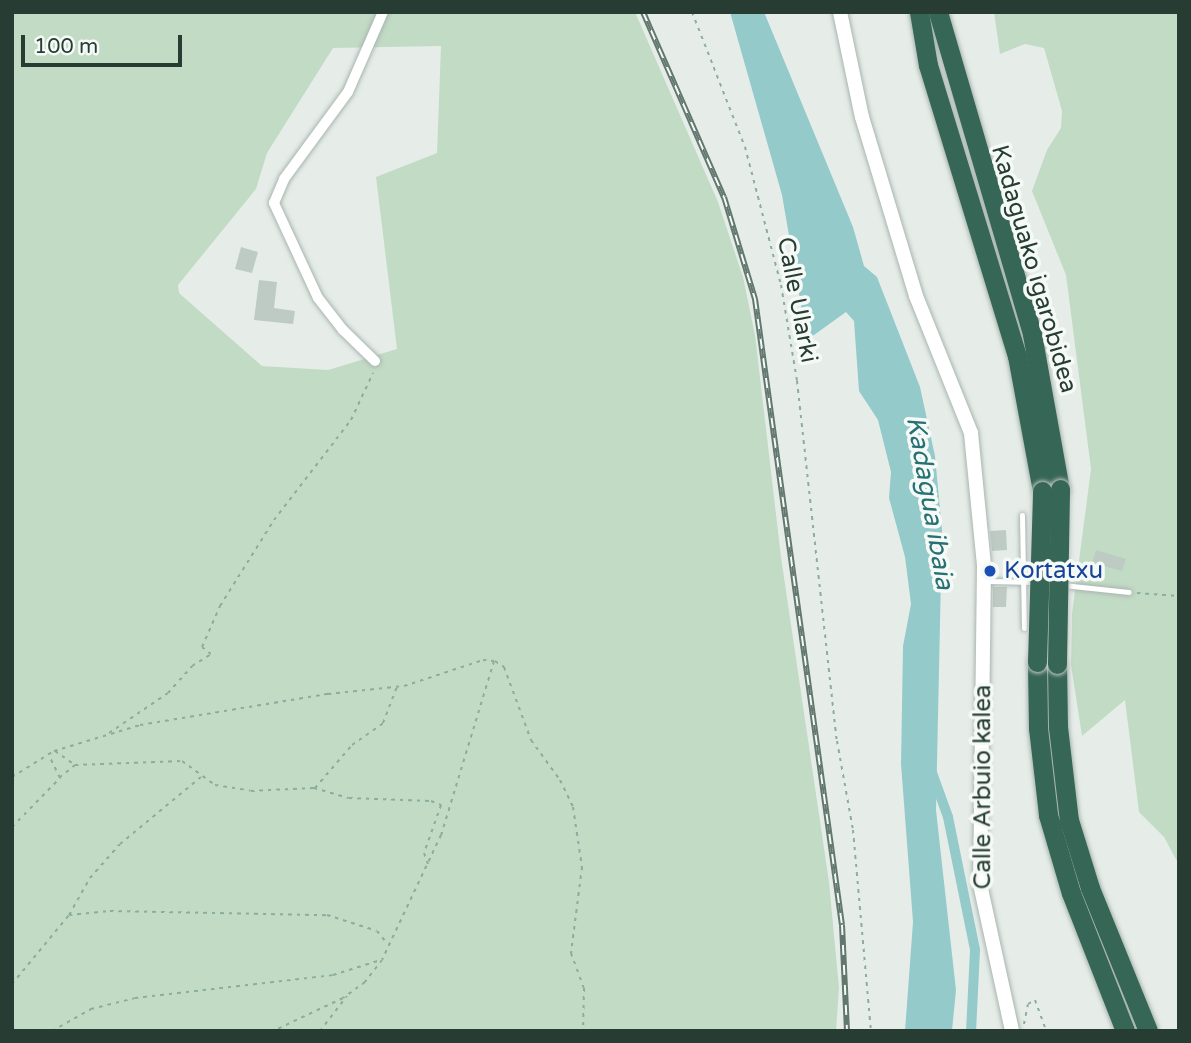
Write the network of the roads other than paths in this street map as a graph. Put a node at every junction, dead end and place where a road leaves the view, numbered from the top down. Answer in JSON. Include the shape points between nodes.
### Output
{"nodes":[{"id":1,"x":383,"y":12,"type":"edge"},
{"id":2,"x":839,"y":12,"type":"edge"},
{"id":3,"x":919,"y":12,"type":"edge"},
{"id":4,"x":938,"y":12,"type":"edge"},
{"id":5,"x":375,"y":360,"type":"road end"},
{"id":6,"x":1051,"y":490,"type":"junction"},
{"id":7,"x":1022,"y":515,"type":"dead end"},
{"id":8,"x":1022,"y":580,"type":"junction"},
{"id":9,"x":984,"y":582,"type":"junction"},
{"id":10,"x":1129,"y":592,"type":"road end"},
{"id":11,"x":1024,"y":628,"type":"dead end"},
{"id":12,"x":1012,"y":1031,"type":"edge"},
{"id":13,"x":1125,"y":1031,"type":"edge"},
{"id":14,"x":1148,"y":1031,"type":"edge"}],
"edges":[{"from":1,"to":5,"type":"street","via":[[352,85],[284,179],[274,203],[318,298]]},
{"from":2,"to":9,"type":"street","name":"Calle Arbuio kalea","via":[[862,117],[916,296],[971,433]]},
{"from":3,"to":6,"type":"highway","name":"Kadaguako igarobidea","via":[[928,65],[1017,356]]},
{"from":4,"to":6,"type":"highway","name":"Kadaguako igarobidea","via":[[1032,334]]},
{"from":6,"to":13,"type":"highway","name":"Kadaguako igarobidea","bridge":true,"via":[[1037,662],[1038,728],[1048,815],[1067,881]]},
{"from":6,"to":14,"type":"highway","name":"Kadaguako igarobidea","bridge":true,"via":[[1058,727],[1069,820],[1090,888]]},
{"from":7,"to":8,"type":"lane"},
{"from":8,"to":9,"type":"lane"},
{"from":8,"to":10,"type":"lane"},
{"from":8,"to":11,"type":"lane"},
{"from":9,"to":12,"type":"street","name":"Calle Arbuio kalea","via":[[980,884]]}]}
